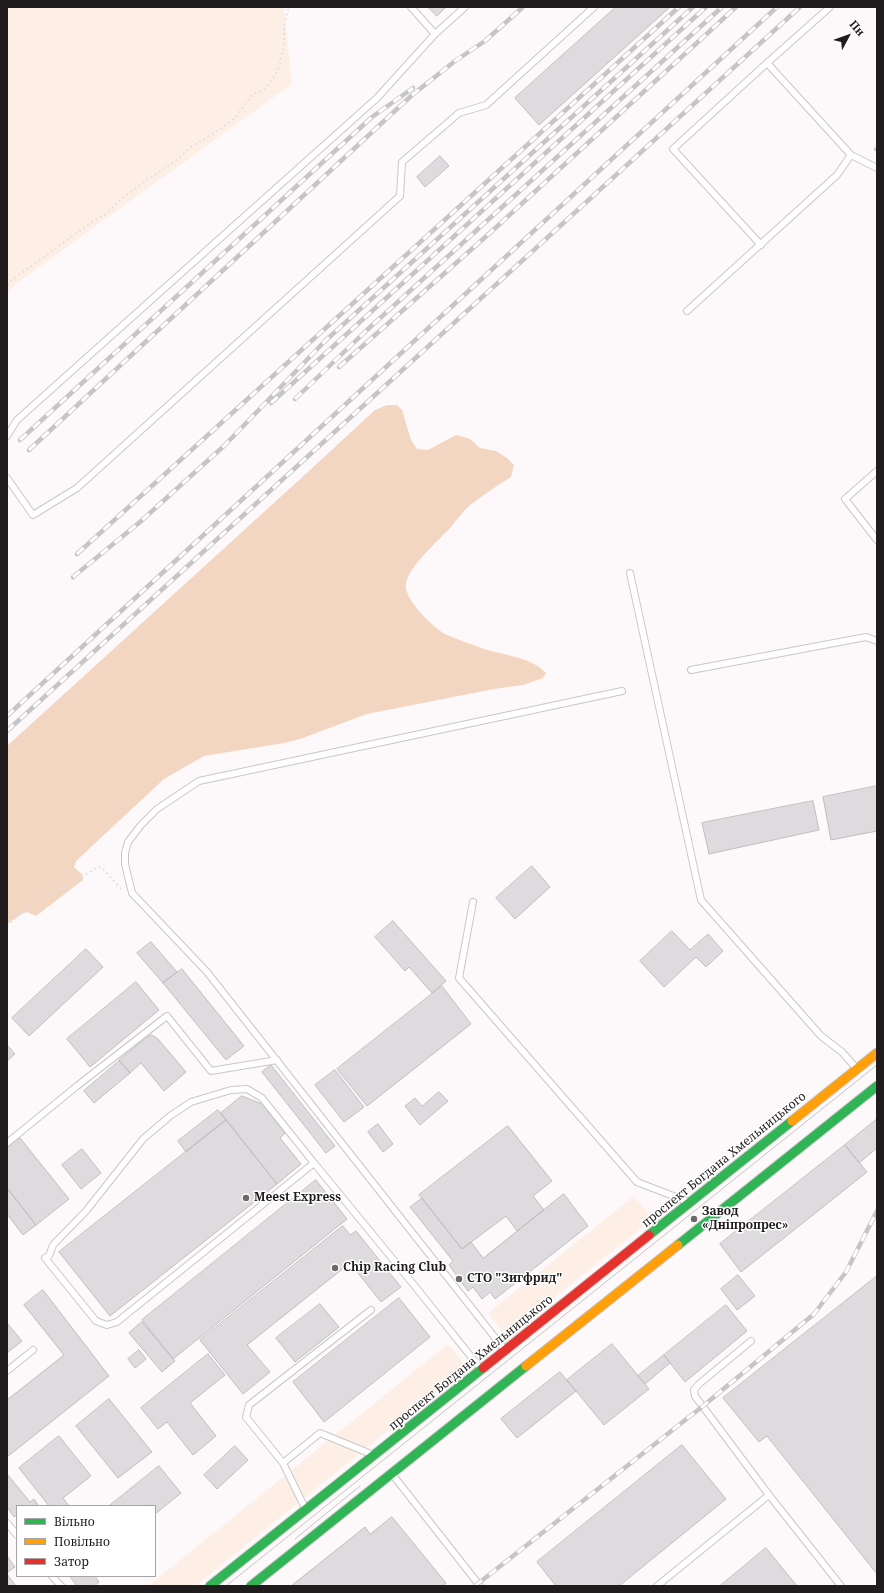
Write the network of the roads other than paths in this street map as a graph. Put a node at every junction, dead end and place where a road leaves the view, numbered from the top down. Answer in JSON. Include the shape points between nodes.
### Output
{"nodes":[{"id":1,"x":411,"y":7,"type":"edge"},
{"id":2,"x":465,"y":7,"type":"edge"},
{"id":3,"x":594,"y":7,"type":"edge"},
{"id":4,"x":830,"y":7,"type":"edge"},
{"id":5,"x":435,"y":34,"type":"junction"},
{"id":6,"x":767,"y":63,"type":"junction"},
{"id":7,"x":851,"y":155,"type":"junction"},
{"id":8,"x":877,"y":168,"type":"edge"},
{"id":9,"x":761,"y":245,"type":"junction"},
{"id":10,"x":687,"y":311,"type":"dead end"},
{"id":11,"x":7,"y":436,"type":"edge"},
{"id":12,"x":877,"y":471,"type":"edge"},
{"id":13,"x":7,"y":478,"type":"edge"},
{"id":14,"x":877,"y":540,"type":"edge"},
{"id":15,"x":630,"y":573,"type":"dead end"},
{"id":16,"x":877,"y":641,"type":"edge"},
{"id":17,"x":691,"y":670,"type":"dead end"},
{"id":18,"x":622,"y":691,"type":"dead end"},
{"id":19,"x":474,"y":902,"type":"dead end"},
{"id":20,"x":877,"y":1053,"type":"edge"},
{"id":21,"x":277,"y":1060,"type":"junction"},
{"id":22,"x":857,"y":1069,"type":"junction"},
{"id":23,"x":877,"y":1086,"type":"edge"},
{"id":24,"x":7,"y":1143,"type":"edge"},
{"id":25,"x":314,"y":1164,"type":"junction"},
{"id":26,"x":690,"y":1202,"type":"junction"},
{"id":27,"x":371,"y":1310,"type":"dead end"},
{"id":28,"x":751,"y":1341,"type":"dead end"},
{"id":29,"x":33,"y":1350,"type":"dead end"},
{"id":30,"x":504,"y":1350,"type":"junction"},
{"id":31,"x":481,"y":1369,"type":"junction"},
{"id":32,"x":7,"y":1371,"type":"edge"},
{"id":33,"x":375,"y":1455,"type":"junction"},
{"id":34,"x":283,"y":1462,"type":"junction"},
{"id":35,"x":392,"y":1474,"type":"junction"},
{"id":36,"x":769,"y":1495,"type":"junction"},
{"id":37,"x":306,"y":1510,"type":"junction"},
{"id":38,"x":7,"y":1523,"type":"edge"},
{"id":39,"x":16,"y":1534,"type":"edge"},
{"id":40,"x":53,"y":1577,"type":"edge"},
{"id":41,"x":61,"y":1586,"type":"edge"},
{"id":42,"x":210,"y":1586,"type":"edge"},
{"id":43,"x":251,"y":1586,"type":"edge"},
{"id":44,"x":480,"y":1586,"type":"edge"},
{"id":45,"x":657,"y":1586,"type":"edge"},
{"id":46,"x":841,"y":1586,"type":"edge"}],
"edges":[{"from":1,"to":5,"type":"lane"},
{"from":2,"to":5,"type":"lane"},
{"from":3,"to":13,"type":"lane","via":[[486,105],[459,113],[402,162],[400,196],[76,488],[33,515]]},
{"from":4,"to":6,"type":"lane"},
{"from":5,"to":11,"type":"lane","via":[[377,98],[18,420]]},
{"from":6,"to":7,"type":"lane"},
{"from":6,"to":9,"type":"lane","via":[[673,149]]},
{"from":7,"to":8,"type":"lane"},
{"from":7,"to":9,"type":"lane","via":[[837,175]]},
{"from":9,"to":10,"type":"lane"},
{"from":12,"to":14,"type":"lane","via":[[845,499]]},
{"from":15,"to":22,"type":"lane","via":[[701,900],[821,1036],[842,1052]]},
{"from":16,"to":17,"type":"lane","via":[[866,637]]},
{"from":18,"to":21,"type":"lane","via":[[199,781],[157,809],[141,825],[128,842],[125,853],[132,894],[208,972]]},
{"from":19,"to":26,"type":"lane","via":[[459,978],[637,1182]]},
{"from":20,"to":22,"type":"main road","name":"проспект Богдана Хмельницького"},
{"from":21,"to":24,"type":"lane","via":[[211,1071],[167,1016]]},
{"from":21,"to":30,"type":"lane"},
{"from":22,"to":26,"type":"main road","name":"проспект Богдана Хмельницького"},
{"from":23,"to":35,"type":"main road"},
{"from":25,"to":25,"type":"lane","via":[[117,1322],[106,1326],[96,1321],[45,1258],[49,1256],[53,1245],[86,1211],[143,1139],[191,1102],[231,1090],[247,1089],[262,1098]]},
{"from":25,"to":31,"type":"lane"},
{"from":26,"to":30,"type":"main road","name":"проспект Богдана Хмельницького"},
{"from":27,"to":34,"type":"lane","via":[[249,1405],[246,1417]]},
{"from":28,"to":36,"type":"lane","via":[[694,1390],[695,1396]]},
{"from":29,"to":32,"type":"lane"},
{"from":30,"to":31,"type":"main road","name":"проспект Богдана Хмельницького"},
{"from":31,"to":33,"type":"main road","name":"проспект Богдана Хмельницького"},
{"from":33,"to":34,"type":"lane","via":[[320,1433]]},
{"from":33,"to":37,"type":"main road","name":"проспект Богдана Хмельницького"},
{"from":34,"to":37,"type":"lane"},
{"from":35,"to":43,"type":"main road"},
{"from":35,"to":44,"type":"lane"},
{"from":36,"to":45,"type":"lane"},
{"from":36,"to":46,"type":"lane"},
{"from":37,"to":42,"type":"main road","name":"проспект Богдана Хмельницького"},
{"from":38,"to":39,"type":"lane"},
{"from":40,"to":41,"type":"lane"}]}
